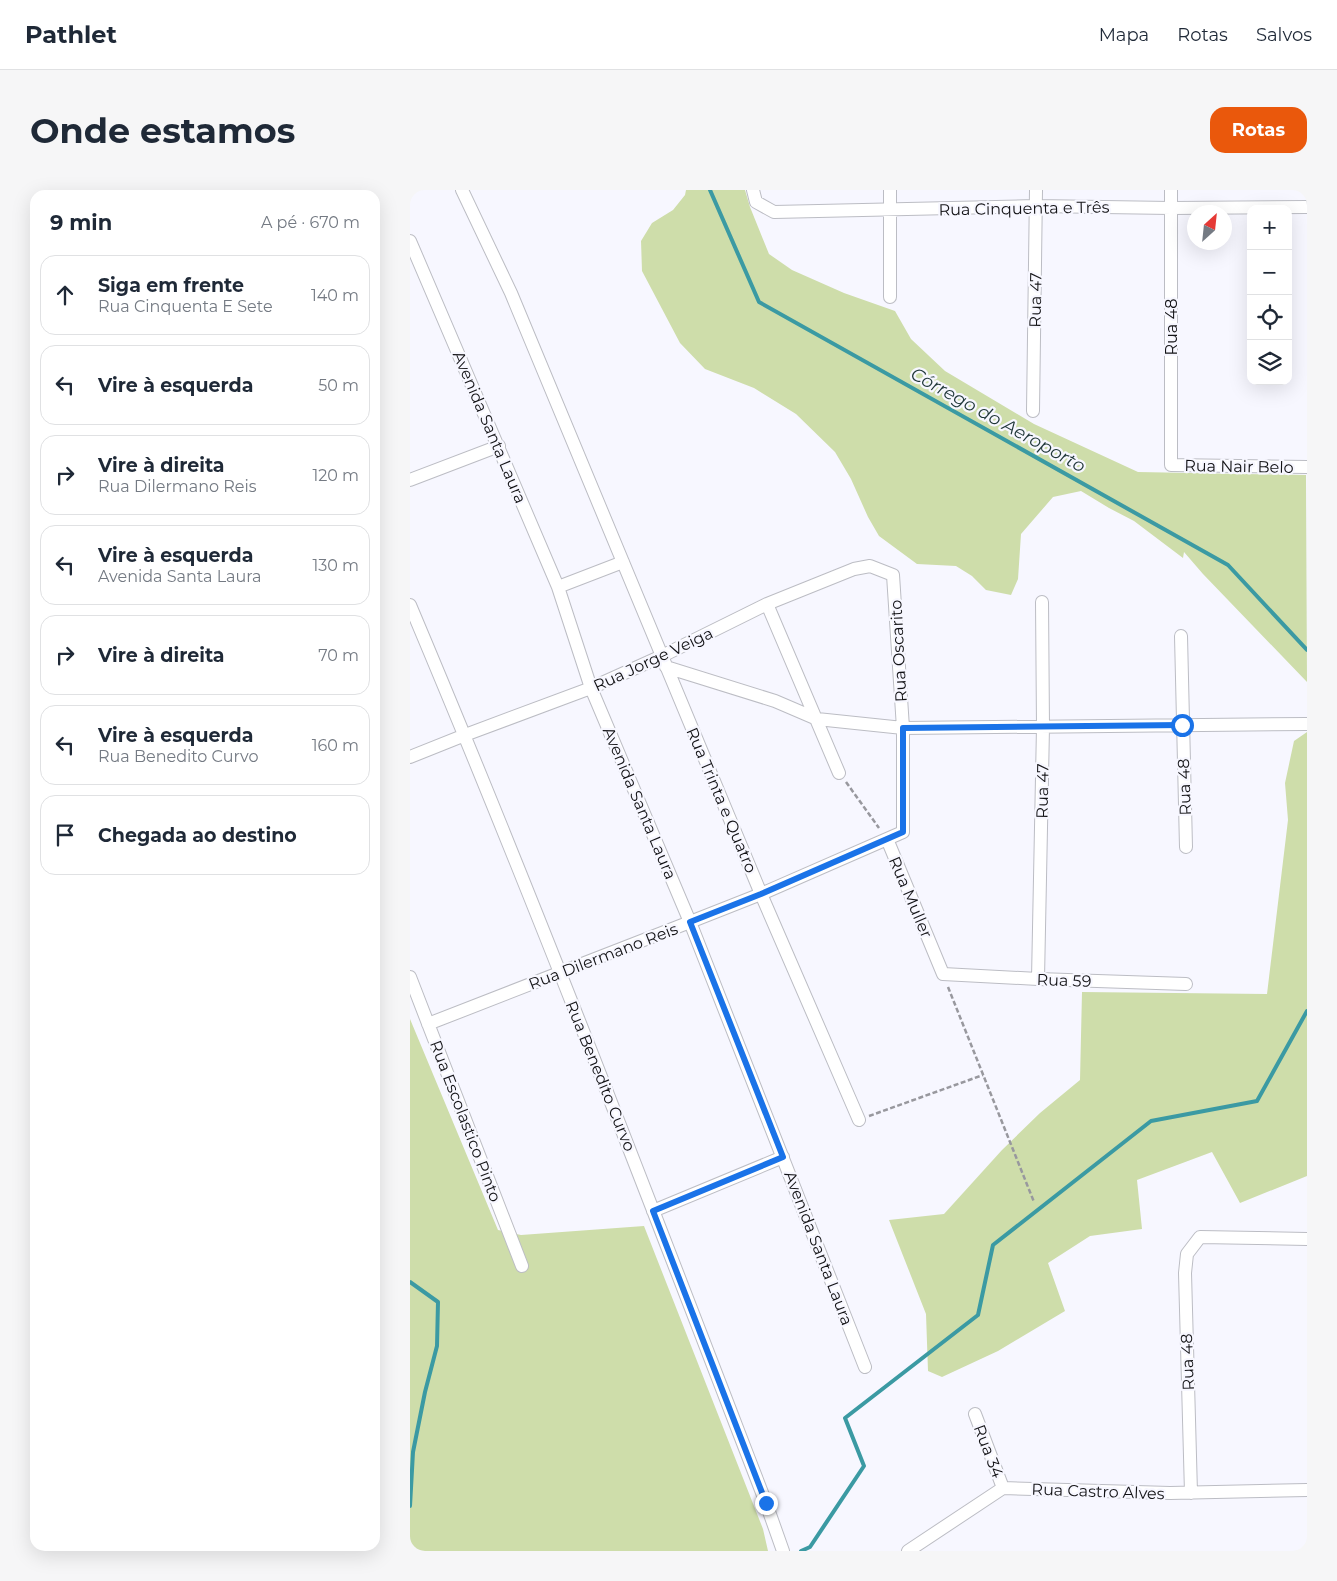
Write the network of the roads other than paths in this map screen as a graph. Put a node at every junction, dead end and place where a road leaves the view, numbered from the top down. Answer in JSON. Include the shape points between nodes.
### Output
{"nodes":[{"id":1,"x":462,"y":190,"type":"edge"},
{"id":2,"x":753,"y":190,"type":"edge"},
{"id":3,"x":890,"y":190,"type":"edge"},
{"id":4,"x":1036,"y":190,"type":"edge"},
{"id":5,"x":1171,"y":190,"type":"edge"},
{"id":6,"x":1036,"y":206,"type":"junction"},
{"id":7,"x":1307,"y":207,"type":"edge"},
{"id":8,"x":1171,"y":208,"type":"junction"},
{"id":9,"x":890,"y":210,"type":"junction"},
{"id":10,"x":410,"y":241,"type":"edge"},
{"id":11,"x":890,"y":297,"type":"dead end"},
{"id":12,"x":1033,"y":410,"type":"dead end"},
{"id":13,"x":499,"y":446,"type":"junction"},
{"id":14,"x":1171,"y":464,"type":"joint"},
{"id":15,"x":1307,"y":467,"type":"edge"},
{"id":16,"x":410,"y":480,"type":"edge"},
{"id":17,"x":623,"y":562,"type":"junction"},
{"id":18,"x":893,"y":575,"type":"joint"},
{"id":19,"x":558,"y":587,"type":"junction"},
{"id":20,"x":1042,"y":602,"type":"dead end"},
{"id":21,"x":767,"y":604,"type":"junction"},
{"id":22,"x":410,"y":605,"type":"edge"},
{"id":23,"x":1181,"y":636,"type":"dead end"},
{"id":24,"x":664,"y":662,"type":"junction"},
{"id":25,"x":592,"y":688,"type":"junction"},
{"id":26,"x":817,"y":719,"type":"junction"},
{"id":27,"x":1307,"y":724,"type":"edge"},
{"id":28,"x":1182,"y":725,"type":"junction"},
{"id":29,"x":1043,"y":727,"type":"junction"},
{"id":30,"x":903,"y":728,"type":"junction"},
{"id":31,"x":465,"y":735,"type":"junction"},
{"id":32,"x":410,"y":757,"type":"edge"},
{"id":33,"x":839,"y":773,"type":"road end"},
{"id":34,"x":887,"y":839,"type":"junction"},
{"id":35,"x":1186,"y":847,"type":"dead end"},
{"id":36,"x":761,"y":894,"type":"junction"},
{"id":37,"x":690,"y":922,"type":"junction"},
{"id":38,"x":559,"y":972,"type":"junction"},
{"id":39,"x":943,"y":974,"type":"joint"},
{"id":40,"x":410,"y":976,"type":"edge"},
{"id":41,"x":1038,"y":979,"type":"junction"},
{"id":42,"x":1186,"y":984,"type":"dead end"},
{"id":43,"x":428,"y":1024,"type":"junction"},
{"id":44,"x":859,"y":1120,"type":"road end"},
{"id":45,"x":783,"y":1157,"type":"junction"},
{"id":46,"x":653,"y":1211,"type":"junction"},
{"id":47,"x":1307,"y":1238,"type":"edge"},
{"id":48,"x":522,"y":1266,"type":"dead end"},
{"id":49,"x":865,"y":1366,"type":"dead end"},
{"id":50,"x":975,"y":1414,"type":"dead end"},
{"id":51,"x":1003,"y":1488,"type":"junction"},
{"id":52,"x":1307,"y":1490,"type":"edge"},
{"id":53,"x":1191,"y":1493,"type":"junction"},
{"id":54,"x":781,"y":1546,"type":"edge"},
{"id":55,"x":908,"y":1551,"type":"edge"}],
"edges":[{"from":1,"to":17,"type":"street","name":"Rua Trinta e Quatro","via":[[511,293]]},
{"from":2,"to":9,"type":"street","name":"Rua Cinquenta e Três","via":[[756,202],[774,212]]},
{"from":3,"to":9,"type":"street"},
{"from":4,"to":6,"type":"street","name":"Rua 47"},
{"from":5,"to":8,"type":"street","name":"Rua 48"},
{"from":6,"to":8,"type":"street","name":"Rua Cinquenta e Três"},
{"from":6,"to":9,"type":"street","name":"Rua Cinquenta e Três"},
{"from":6,"to":12,"type":"street","name":"Rua 47"},
{"from":7,"to":8,"type":"street","name":"Rua Cinquenta e Três"},
{"from":8,"to":14,"type":"street","name":"Rua 48"},
{"from":9,"to":11,"type":"street"},
{"from":10,"to":13,"type":"street","name":"Avenida Santa Laura"},
{"from":13,"to":16,"type":"street"},
{"from":13,"to":19,"type":"street","name":"Avenida Santa Laura"},
{"from":14,"to":15,"type":"street","name":"Rua Nair Belo"},
{"from":17,"to":19,"type":"street"},
{"from":17,"to":24,"type":"street","name":"Rua Trinta e Quatro"},
{"from":18,"to":21,"type":"street","name":"Rua Jorge Veiga","via":[[870,566],[854,569]]},
{"from":18,"to":30,"type":"street","name":"Rua Oscarito"},
{"from":19,"to":25,"type":"street","name":"Avenida Santa Laura"},
{"from":20,"to":29,"type":"street","name":"Rua 47"},
{"from":21,"to":24,"type":"street","name":"Rua Jorge Veiga"},
{"from":21,"to":26,"type":"street"},
{"from":22,"to":31,"type":"street","name":"Rua Benedito Curvo"},
{"from":23,"to":28,"type":"street","name":"Rua 48"},
{"from":24,"to":25,"type":"street","name":"Rua Jorge Veiga"},
{"from":24,"to":26,"type":"street"},
{"from":24,"to":36,"type":"street","name":"Rua Trinta e Quatro"},
{"from":25,"to":31,"type":"street","name":"Rua Jorge Veiga"},
{"from":25,"to":37,"type":"street","name":"Avenida Santa Laura"},
{"from":26,"to":30,"type":"street"},
{"from":26,"to":33,"type":"street"},
{"from":27,"to":28,"type":"street"},
{"from":28,"to":29,"type":"street"},
{"from":28,"to":35,"type":"street","name":"Rua 48"},
{"from":29,"to":30,"type":"street"},
{"from":29,"to":41,"type":"street","name":"Rua 47"},
{"from":30,"to":34,"type":"street","name":"Rua Oscarito","via":[[903,832]]},
{"from":31,"to":32,"type":"street","name":"Rua Jorge Veiga"},
{"from":31,"to":38,"type":"street","name":"Rua Benedito Curvo"},
{"from":34,"to":36,"type":"street","name":"Rua Dilermano Reis"},
{"from":34,"to":39,"type":"street","name":"Rua Muller"},
{"from":36,"to":37,"type":"street","name":"Rua Dilermano Reis"},
{"from":36,"to":44,"type":"street","name":"Rua Trinta e Quatro"},
{"from":37,"to":38,"type":"street","name":"Rua Dilermano Reis"},
{"from":37,"to":45,"type":"street","name":"Avenida Santa Laura"},
{"from":38,"to":43,"type":"street","name":"Rua Dilermano Reis"},
{"from":38,"to":46,"type":"street","name":"Rua Benedito Curvo"},
{"from":39,"to":41,"type":"street","name":"Rua 59"},
{"from":40,"to":43,"type":"street","name":"Rua Escolastico Pinto"},
{"from":41,"to":42,"type":"street","name":"Rua 59"},
{"from":43,"to":48,"type":"street","name":"Rua Escolastico Pinto"},
{"from":45,"to":46,"type":"street"},
{"from":45,"to":49,"type":"street","name":"Avenida Santa Laura"},
{"from":46,"to":54,"type":"street","name":"Rua Benedito Curvo"},
{"from":47,"to":53,"type":"street","name":"Rua 48","via":[[1200,1237],[1187,1254]]},
{"from":50,"to":51,"type":"street","name":"Rua 34"},
{"from":51,"to":53,"type":"street","name":"Rua Castro Alves"},
{"from":51,"to":55,"type":"street"},
{"from":52,"to":53,"type":"street","name":"Rua Castro Alves"}]}
